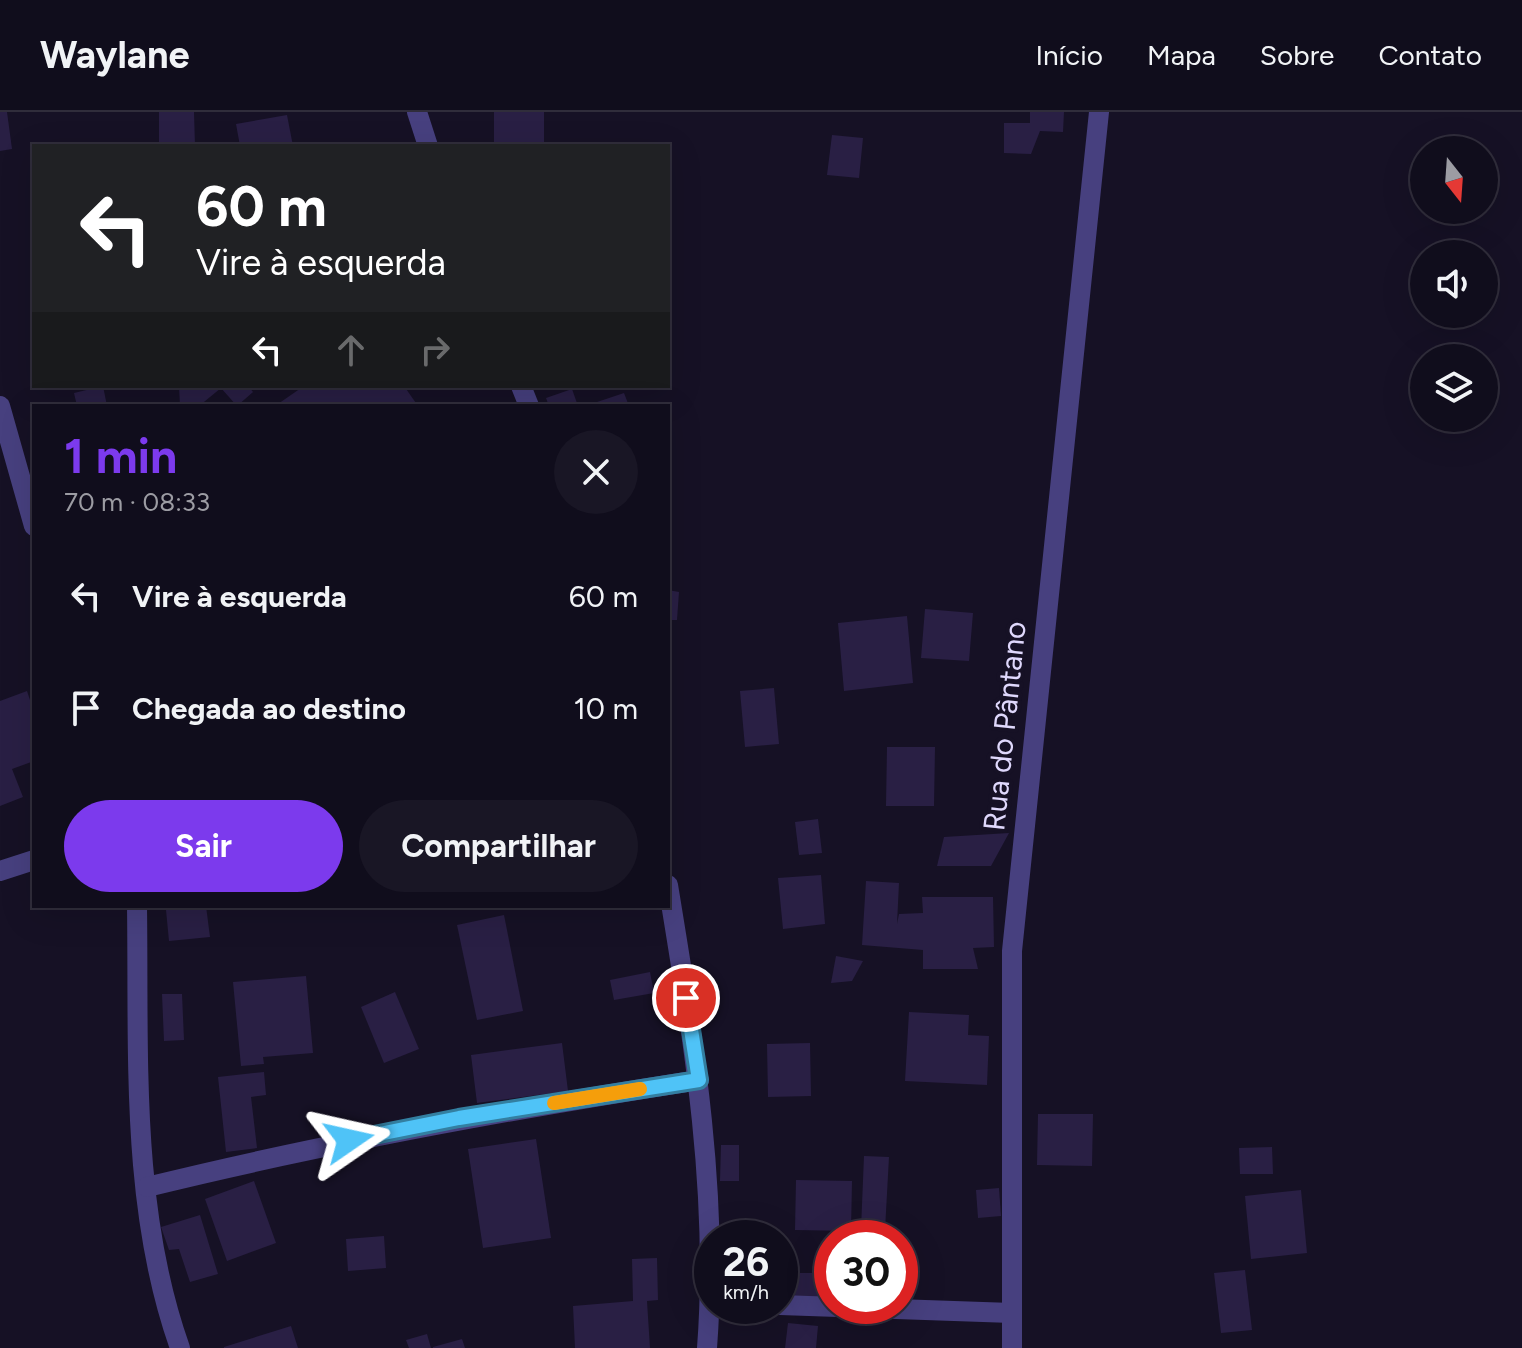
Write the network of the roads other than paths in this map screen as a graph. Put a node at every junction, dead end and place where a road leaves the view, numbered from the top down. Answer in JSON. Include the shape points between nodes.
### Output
{"nodes":[{"id":1,"x":417,"y":112,"type":"edge"},
{"id":2,"x":1099,"y":112,"type":"edge"},
{"id":3,"x":427,"y":144,"type":"edge"},
{"id":4,"x":0,"y":406,"type":"edge"},
{"id":5,"x":32,"y":519,"type":"edge"},
{"id":6,"x":32,"y":861,"type":"edge"},
{"id":7,"x":0,"y":871,"type":"edge"},
{"id":8,"x":670,"y":898,"type":"edge"},
{"id":9,"x":137,"y":908,"type":"edge"},
{"id":10,"x":699,"y":1080,"type":"junction"},
{"id":11,"x":147,"y":1187,"type":"junction"},
{"id":12,"x":708,"y":1220,"type":"edge"},
{"id":13,"x":798,"y":1306,"type":"edge"},
{"id":14,"x":1012,"y":1313,"type":"junction"},
{"id":15,"x":709,"y":1324,"type":"edge"},
{"id":16,"x":180,"y":1348,"type":"edge"},
{"id":17,"x":707,"y":1348,"type":"edge"},
{"id":18,"x":1012,"y":1348,"type":"edge"}],
"edges":[{"from":1,"to":3,"type":"street"},
{"from":2,"to":14,"type":"street","name":"Rua do Pântano","via":[[1012,951]]},
{"from":4,"to":5,"type":"street"},
{"from":6,"to":7,"type":"street"},
{"from":8,"to":10,"type":"street"},
{"from":9,"to":11,"type":"street","via":[[140,1108]]},
{"from":10,"to":11,"type":"street","via":[[459,1118]]},
{"from":10,"to":12,"type":"street"},
{"from":11,"to":16,"type":"street","via":[[153,1251]]},
{"from":13,"to":14,"type":"street"},
{"from":14,"to":18,"type":"street","name":"Rua do Pântano"},
{"from":15,"to":17,"type":"street"}]}
